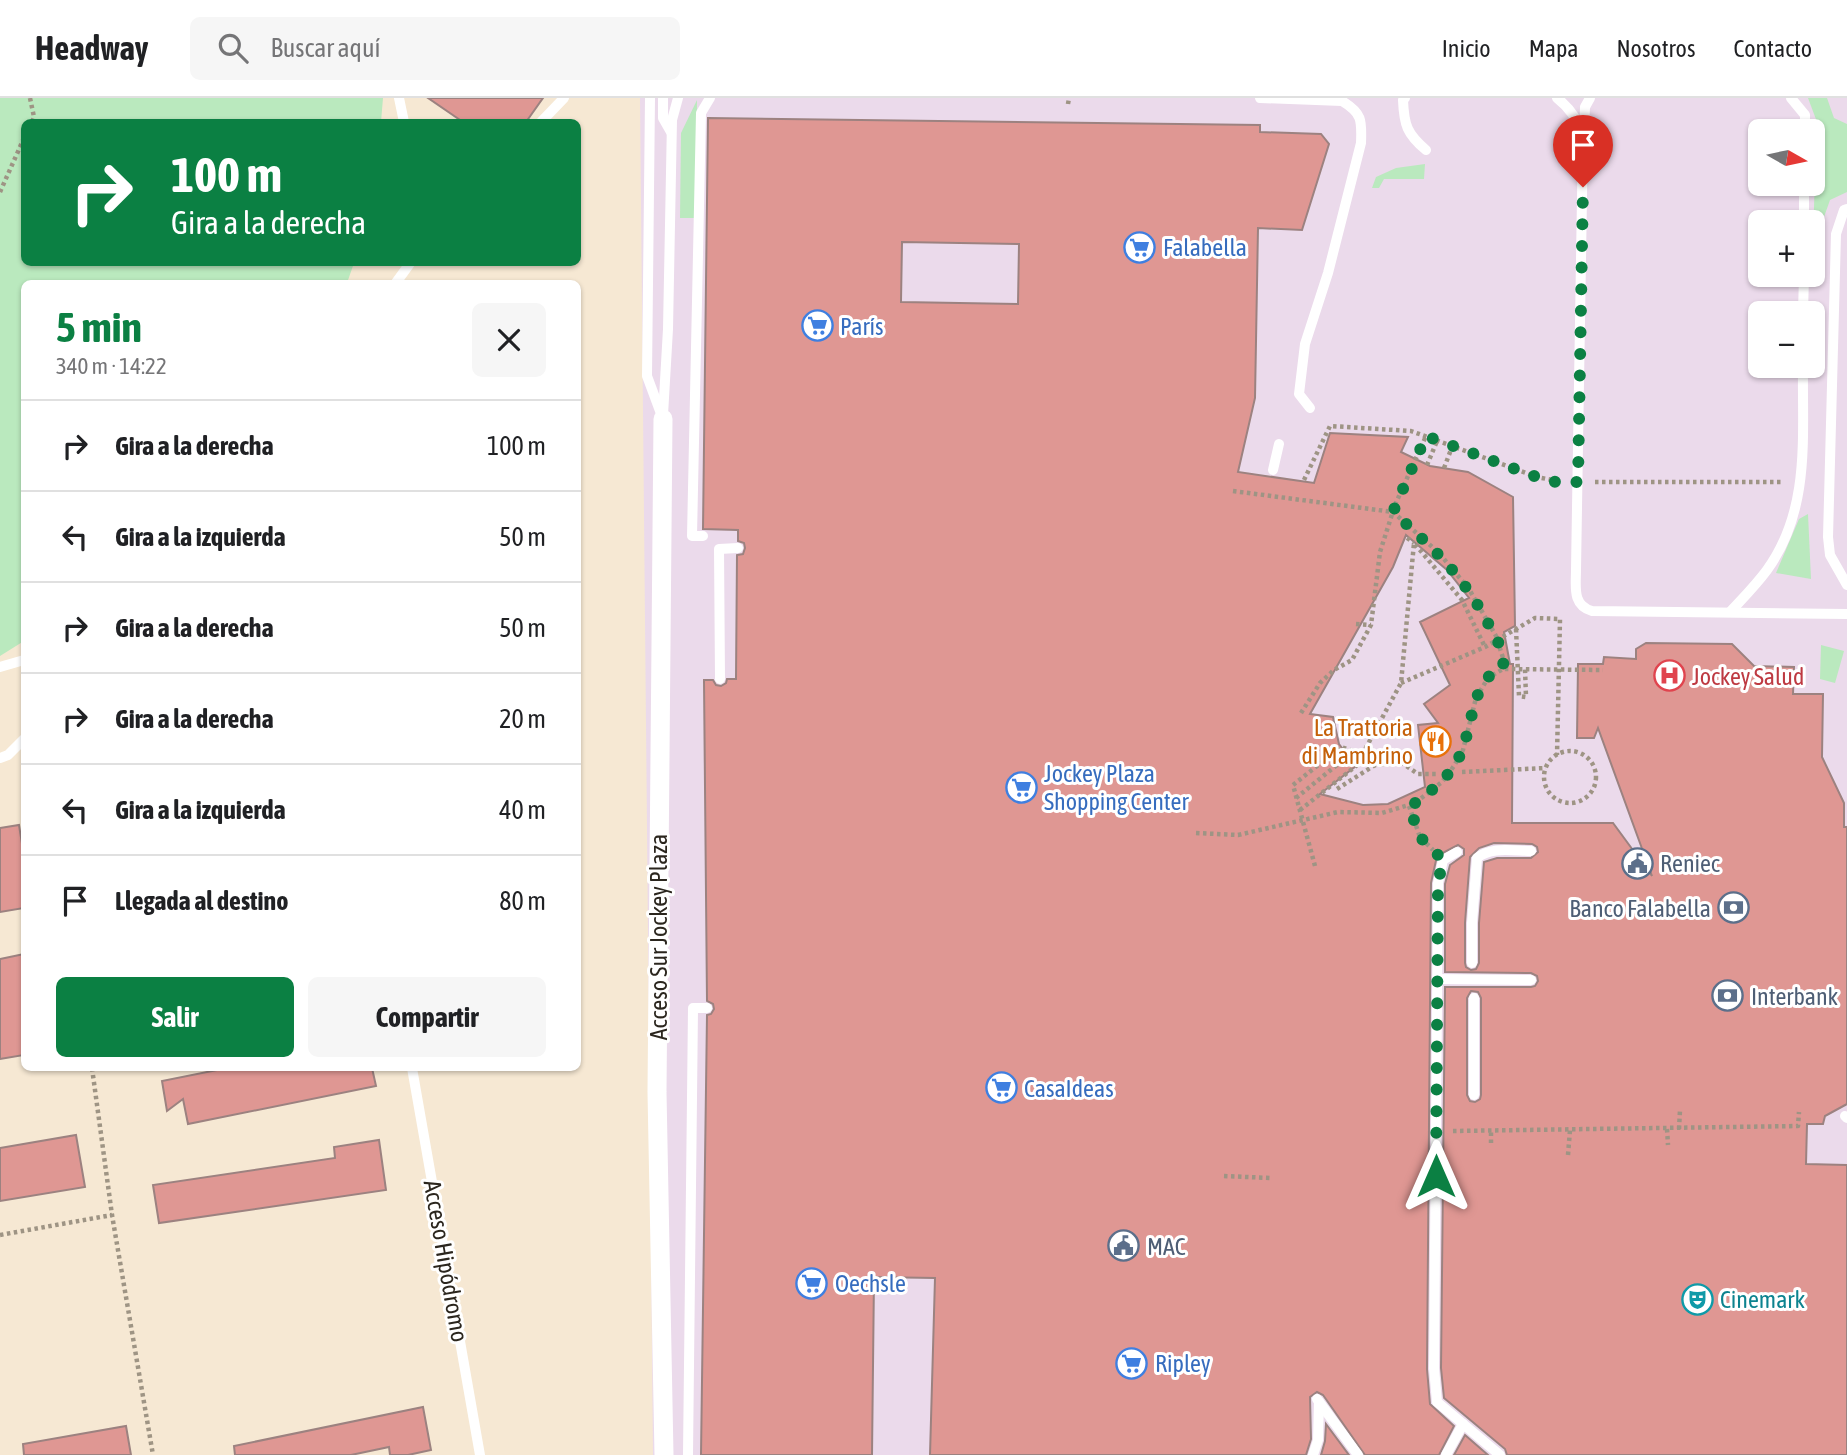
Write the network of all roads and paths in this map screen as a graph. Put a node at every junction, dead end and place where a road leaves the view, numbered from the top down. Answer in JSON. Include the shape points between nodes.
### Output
{"nodes":[{"id":1,"x":30,"y":98,"type":"edge"},
{"id":2,"x":399,"y":98,"type":"edge"},
{"id":3,"x":564,"y":98,"type":"edge"},
{"id":4,"x":650,"y":98,"type":"edge"},
{"id":5,"x":663,"y":98,"type":"edge"},
{"id":6,"x":678,"y":98,"type":"edge"},
{"id":7,"x":710,"y":98,"type":"edge"},
{"id":8,"x":1260,"y":98,"type":"edge"},
{"id":9,"x":1405,"y":98,"type":"edge"},
{"id":10,"x":1557,"y":98,"type":"edge"},
{"id":11,"x":1590,"y":98,"type":"edge"},
{"id":12,"x":1791,"y":98,"type":"edge"},
{"id":13,"x":33,"y":119,"type":"edge"},
{"id":14,"x":403,"y":119,"type":"edge"},
{"id":15,"x":544,"y":119,"type":"edge"},
{"id":16,"x":1805,"y":119,"type":"edge"},
{"id":17,"x":671,"y":132,"type":"junction"},
{"id":18,"x":1583,"y":135,"type":"junction"},
{"id":19,"x":21,"y":145,"type":"edge"},
{"id":20,"x":1426,"y":150,"type":"dead end"},
{"id":21,"x":0,"y":192,"type":"edge"},
{"id":22,"x":1847,"y":209,"type":"edge"},
{"id":23,"x":1803,"y":378,"type":"edge"},
{"id":24,"x":1310,"y":408,"type":"dead end"},
{"id":25,"x":663,"y":419,"type":"junction"},
{"id":26,"x":1426,"y":436,"type":"junction"},
{"id":27,"x":1437,"y":441,"type":"junction"},
{"id":28,"x":1279,"y":444,"type":"dead end"},
{"id":29,"x":1452,"y":447,"type":"junction"},
{"id":30,"x":1427,"y":465,"type":"dead end"},
{"id":31,"x":1444,"y":468,"type":"dead end"},
{"id":32,"x":1273,"y":470,"type":"dead end"},
{"id":33,"x":1304,"y":480,"type":"dead end"},
{"id":34,"x":1578,"y":482,"type":"junction"},
{"id":35,"x":1802,"y":482,"type":"junction"},
{"id":36,"x":1233,"y":491,"type":"dead end"},
{"id":37,"x":1393,"y":512,"type":"junction"},
{"id":38,"x":1405,"y":512,"type":"dead end"},
{"id":39,"x":1402,"y":520,"type":"junction"},
{"id":40,"x":703,"y":536,"type":"dead end"},
{"id":41,"x":1407,"y":538,"type":"dead end"},
{"id":42,"x":1414,"y":543,"type":"junction"},
{"id":43,"x":738,"y":548,"type":"dead end"},
{"id":44,"x":1847,"y":585,"type":"edge"},
{"id":45,"x":1731,"y":611,"type":"junction"},
{"id":46,"x":1847,"y":614,"type":"edge"},
{"id":47,"x":1356,"y":624,"type":"dead end"},
{"id":48,"x":1371,"y":625,"type":"junction"},
{"id":49,"x":1516,"y":629,"type":"junction"},
{"id":50,"x":1485,"y":647,"type":"junction"},
{"id":51,"x":21,"y":661,"type":"edge"},
{"id":52,"x":0,"y":667,"type":"edge"},
{"id":53,"x":1503,"y":669,"type":"junction"},
{"id":54,"x":1525,"y":669,"type":"junction"},
{"id":55,"x":1603,"y":670,"type":"dead end"},
{"id":56,"x":720,"y":679,"type":"dead end"},
{"id":57,"x":1401,"y":683,"type":"junction"},
{"id":58,"x":1301,"y":713,"type":"dead end"},
{"id":59,"x":21,"y":742,"type":"edge"},
{"id":60,"x":1362,"y":754,"type":"junction"},
{"id":61,"x":1556,"y":755,"type":"junction"},
{"id":62,"x":0,"y":758,"type":"edge"},
{"id":63,"x":1375,"y":765,"type":"junction"},
{"id":64,"x":1546,"y":768,"type":"junction"},
{"id":65,"x":1462,"y":772,"type":"dead end"},
{"id":66,"x":1437,"y":774,"type":"dead end"},
{"id":67,"x":1337,"y":789,"type":"dead end"},
{"id":68,"x":1296,"y":798,"type":"junction"},
{"id":69,"x":1409,"y":806,"type":"junction"},
{"id":70,"x":1300,"y":810,"type":"junction"},
{"id":71,"x":1302,"y":820,"type":"junction"},
{"id":72,"x":1196,"y":833,"type":"dead end"},
{"id":73,"x":1531,"y":851,"type":"dead end"},
{"id":74,"x":1457,"y":852,"type":"dead end"},
{"id":75,"x":1443,"y":860,"type":"junction"},
{"id":76,"x":1315,"y":866,"type":"dead end"},
{"id":77,"x":1472,"y":962,"type":"dead end"},
{"id":78,"x":1437,"y":979,"type":"junction"},
{"id":79,"x":1531,"y":980,"type":"dead end"},
{"id":80,"x":1474,"y":998,"type":"dead end"},
{"id":81,"x":707,"y":1008,"type":"dead end"},
{"id":82,"x":92,"y":1071,"type":"edge"},
{"id":83,"x":413,"y":1071,"type":"edge"},
{"id":84,"x":1474,"y":1095,"type":"dead end"},
{"id":85,"x":1680,"y":1110,"type":"dead end"},
{"id":86,"x":1799,"y":1112,"type":"dead end"},
{"id":87,"x":1668,"y":1129,"type":"junction"},
{"id":88,"x":1679,"y":1129,"type":"junction"},
{"id":89,"x":1570,"y":1130,"type":"junction"},
{"id":90,"x":1443,"y":1131,"type":"dead end"},
{"id":91,"x":1491,"y":1131,"type":"junction"},
{"id":92,"x":1491,"y":1143,"type":"dead end"},
{"id":93,"x":1668,"y":1145,"type":"dead end"},
{"id":94,"x":1569,"y":1155,"type":"dead end"},
{"id":95,"x":1224,"y":1176,"type":"dead end"},
{"id":96,"x":1270,"y":1178,"type":"dead end"},
{"id":97,"x":112,"y":1214,"type":"junction"},
{"id":98,"x":0,"y":1235,"type":"edge"},
{"id":99,"x":1462,"y":1424,"type":"junction"},
{"id":100,"x":153,"y":1455,"type":"edge"},
{"id":101,"x":480,"y":1455,"type":"edge"},
{"id":102,"x":664,"y":1455,"type":"edge"},
{"id":103,"x":688,"y":1455,"type":"edge"},
{"id":104,"x":1313,"y":1455,"type":"edge"},
{"id":105,"x":1358,"y":1455,"type":"edge"},
{"id":106,"x":1446,"y":1455,"type":"edge"},
{"id":107,"x":1500,"y":1455,"type":"edge"}],
"edges":[{"from":1,"to":13,"type":"path"},
{"from":2,"to":14,"type":"lane"},
{"from":3,"to":15,"type":"lane"},
{"from":4,"to":25,"type":"lane","via":[[647,376]]},
{"from":5,"to":17,"type":"lane","via":[[663,118]]},
{"from":6,"to":17,"type":"lane"},
{"from":7,"to":40,"type":"lane","via":[[701,113],[692,536]]},
{"from":8,"to":24,"type":"lane","via":[[1342,101],[1362,123],[1328,273],[1305,344],[1299,394]]},
{"from":9,"to":20,"type":"lane","via":[[1404,123]]},
{"from":10,"to":18,"type":"lane","via":[[1578,121]]},
{"from":11,"to":18,"type":"lane"},
{"from":12,"to":16,"type":"lane"},
{"from":17,"to":25,"type":"lane"},
{"from":18,"to":34,"type":"lane"},
{"from":19,"to":21,"type":"path"},
{"from":22,"to":44,"type":"lane","via":[[1836,234],[1828,537],[1830,555]]},
{"from":23,"to":35,"type":"lane"},
{"from":25,"to":102,"type":"street","name":"Acceso Sur Jockey Plaza","via":[[657,1092]]},
{"from":26,"to":27,"type":"path"},
{"from":26,"to":33,"type":"path","via":[[1329,426]]},
{"from":26,"to":37,"type":"path"},
{"from":27,"to":29,"type":"path"},
{"from":27,"to":30,"type":"path"},
{"from":28,"to":32,"type":"lane"},
{"from":29,"to":31,"type":"path"},
{"from":29,"to":34,"type":"path","via":[[1537,477]]},
{"from":34,"to":35,"type":"path"},
{"from":34,"to":45,"type":"lane","via":[[1576,595],[1584,608]]},
{"from":35,"to":45,"type":"lane","via":[[1793,520],[1768,569]]},
{"from":36,"to":37,"type":"path"},
{"from":37,"to":39,"type":"path"},
{"from":37,"to":48,"type":"path","via":[[1380,552]]},
{"from":38,"to":39,"type":"path"},
{"from":39,"to":53,"type":"path","via":[[1457,573],[1496,636]]},
{"from":41,"to":42,"type":"path"},
{"from":42,"to":50,"type":"path","via":[[1462,600]]},
{"from":42,"to":57,"type":"path"},
{"from":43,"to":56,"type":"lane","via":[[719,549]]},
{"from":45,"to":46,"type":"lane"},
{"from":47,"to":48,"type":"path"},
{"from":48,"to":58,"type":"path","via":[[1352,660],[1320,683]]},
{"from":49,"to":50,"type":"path"},
{"from":49,"to":54,"type":"path","via":[[1519,696],[1526,696]]},
{"from":49,"to":61,"type":"path","via":[[1535,618],[1560,618]]},
{"from":50,"to":57,"type":"path"},
{"from":51,"to":52,"type":"lane"},
{"from":53,"to":54,"type":"path"},
{"from":53,"to":69,"type":"path","via":[[1488,677],[1476,698],[1463,750],[1454,766],[1442,782]]},
{"from":54,"to":55,"type":"path"},
{"from":57,"to":60,"type":"path"},
{"from":59,"to":62,"type":"lane"},
{"from":60,"to":63,"type":"path"},
{"from":60,"to":68,"type":"path","via":[[1348,756]]},
{"from":60,"to":68,"type":"path","via":[[1341,747],[1293,785]]},
{"from":60,"to":70,"type":"path","via":[[1356,766]]},
{"from":61,"to":64,"type":"path"},
{"from":61,"to":64,"type":"path","via":[[1573,751],[1589,758],[1597,775],[1592,792],[1578,803],[1561,802],[1548,792]]},
{"from":63,"to":66,"type":"path","via":[[1402,763],[1418,774]]},
{"from":63,"to":67,"type":"path"},
{"from":64,"to":65,"type":"path"},
{"from":68,"to":70,"type":"path"},
{"from":69,"to":71,"type":"path"},
{"from":69,"to":75,"type":"path","via":[[1420,837]]},
{"from":70,"to":71,"type":"path"},
{"from":71,"to":72,"type":"path","via":[[1238,835]]},
{"from":71,"to":76,"type":"path"},
{"from":73,"to":77,"type":"lane","via":[[1493,850],[1477,858],[1470,923]]},
{"from":74,"to":75,"type":"lane"},
{"from":75,"to":78,"type":"lane","via":[[1438,883]]},
{"from":78,"to":79,"type":"lane"},
{"from":78,"to":99,"type":"lane","via":[[1434,1368],[1437,1402]]},
{"from":80,"to":84,"type":"lane"},
{"from":81,"to":103,"type":"lane","via":[[693,1008]]},
{"from":82,"to":97,"type":"path"},
{"from":83,"to":101,"type":"lane","name":"Acceso Hipódromo"},
{"from":85,"to":88,"type":"path"},
{"from":86,"to":88,"type":"path","via":[[1798,1126]]},
{"from":87,"to":88,"type":"path"},
{"from":87,"to":89,"type":"path"},
{"from":87,"to":93,"type":"path"},
{"from":89,"to":91,"type":"path"},
{"from":89,"to":94,"type":"path"},
{"from":90,"to":91,"type":"path"},
{"from":91,"to":92,"type":"path"},
{"from":95,"to":96,"type":"path"},
{"from":97,"to":98,"type":"path"},
{"from":97,"to":100,"type":"path"},
{"from":99,"to":106,"type":"lane"},
{"from":99,"to":107,"type":"lane"},
{"from":104,"to":105,"type":"lane","via":[[1318,1440],[1318,1400]]}]}
